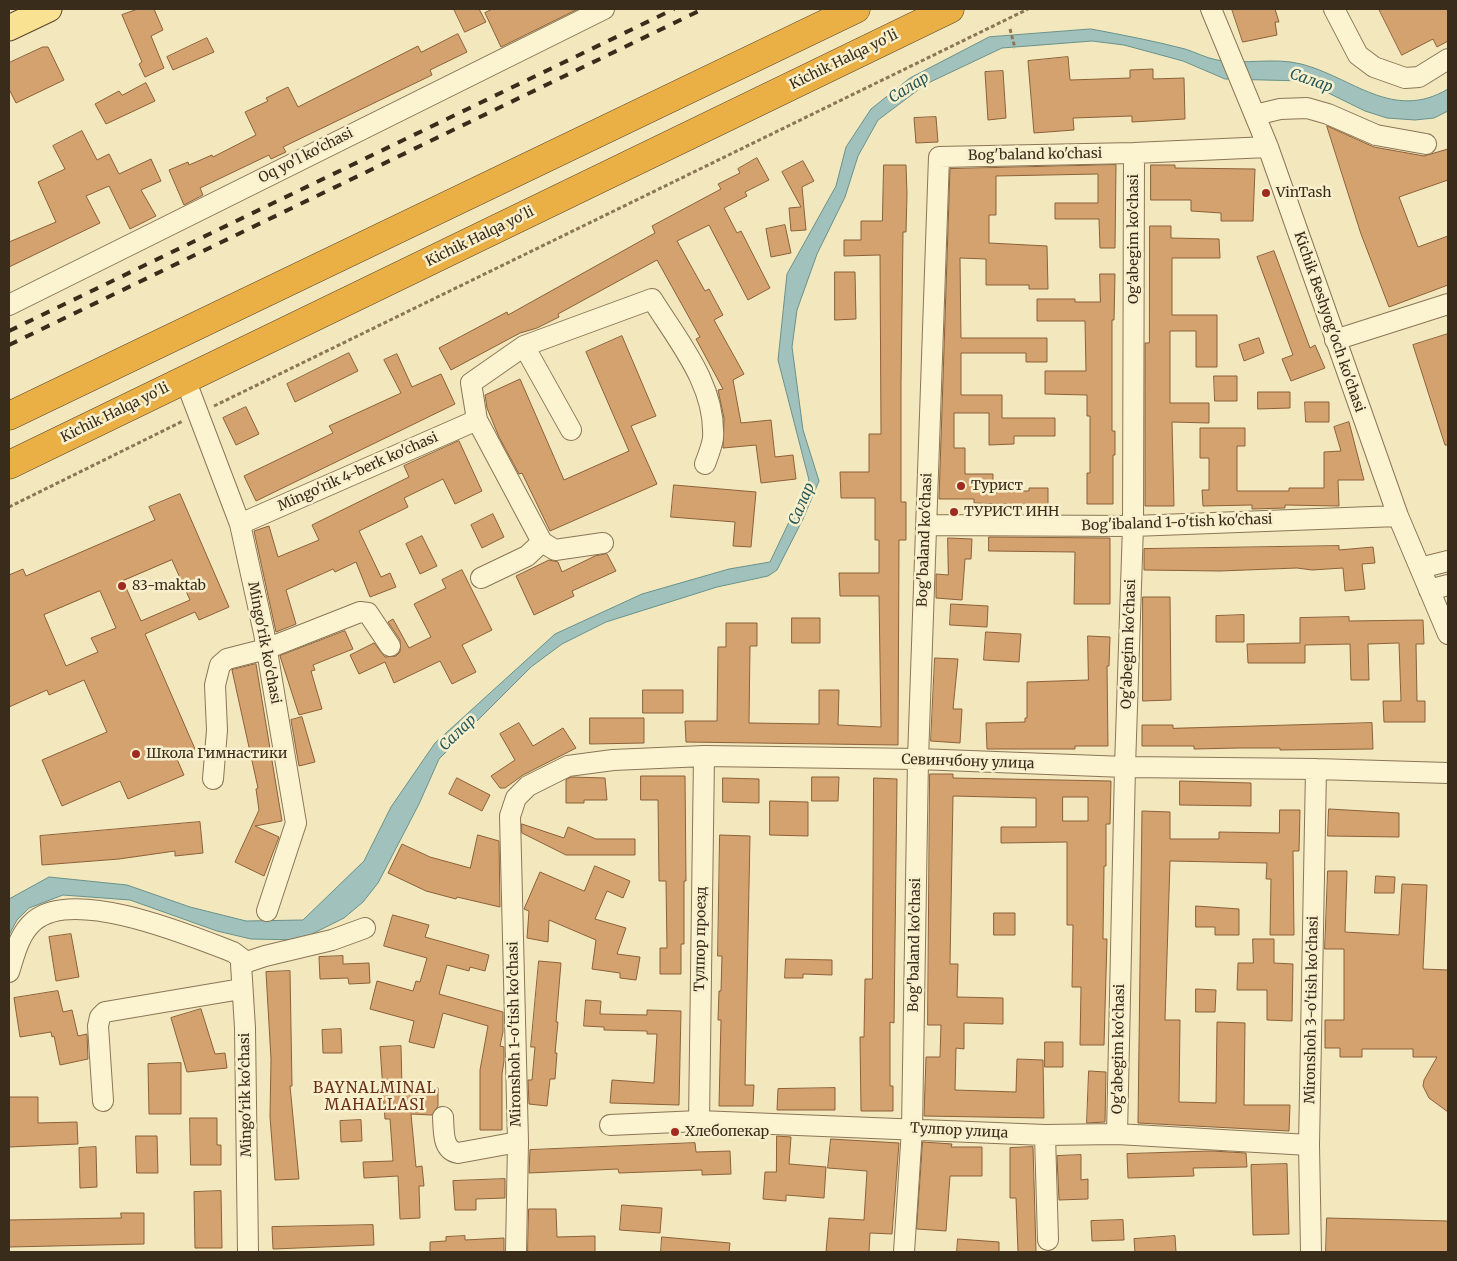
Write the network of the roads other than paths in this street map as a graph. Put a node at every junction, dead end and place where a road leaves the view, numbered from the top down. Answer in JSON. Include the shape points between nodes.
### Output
{"nodes":[{"id":1,"x":49,"y":9,"type":"edge"},
{"id":2,"x":604,"y":9,"type":"edge"},
{"id":3,"x":856,"y":9,"type":"edge"},
{"id":4,"x":950,"y":9,"type":"edge"},
{"id":5,"x":1211,"y":9,"type":"edge"},
{"id":6,"x":1334,"y":9,"type":"edge"},
{"id":7,"x":9,"y":28,"type":"edge"},
{"id":8,"x":1448,"y":59,"type":"edge"},
{"id":9,"x":1253,"y":111,"type":"junction"},
{"id":10,"x":1426,"y":144,"type":"dead end"},
{"id":11,"x":1268,"y":147,"type":"junction"},
{"id":12,"x":1134,"y":153,"type":"junction"},
{"id":13,"x":9,"y":304,"type":"edge"},
{"id":14,"x":1448,"y":304,"type":"edge"},
{"id":15,"x":1335,"y":340,"type":"junction"},
{"id":16,"x":524,"y":346,"type":"junction"},
{"id":17,"x":186,"y":379,"type":"junction"},
{"id":18,"x":9,"y":416,"type":"edge"},
{"id":19,"x":477,"y":420,"type":"junction"},
{"id":20,"x":571,"y":430,"type":"dead end"},
{"id":21,"x":705,"y":464,"type":"dead end"},
{"id":22,"x":9,"y":465,"type":"edge"},
{"id":23,"x":1398,"y":516,"type":"junction"},
{"id":24,"x":240,"y":524,"type":"junction"},
{"id":25,"x":926,"y":525,"type":"junction"},
{"id":26,"x":1133,"y":526,"type":"junction"},
{"id":27,"x":542,"y":542,"type":"junction"},
{"id":28,"x":603,"y":543,"type":"dead end"},
{"id":29,"x":1448,"y":562,"type":"edge"},
{"id":30,"x":1420,"y":568,"type":"junction"},
{"id":31,"x":481,"y":578,"type":"dead end"},
{"id":32,"x":1439,"y":587,"type":"edge"},
{"id":33,"x":1448,"y":634,"type":"edge"},
{"id":34,"x":390,"y":646,"type":"dead end"},
{"id":35,"x":266,"y":649,"type":"junction"},
{"id":36,"x":704,"y":756,"type":"junction"},
{"id":37,"x":918,"y":759,"type":"junction"},
{"id":38,"x":1125,"y":768,"type":"junction"},
{"id":39,"x":1316,"y":769,"type":"junction"},
{"id":40,"x":1448,"y":772,"type":"edge"},
{"id":41,"x":213,"y":779,"type":"dead end"},
{"id":42,"x":510,"y":816,"type":"joint"},
{"id":43,"x":267,"y":911,"type":"dead end"},
{"id":44,"x":365,"y":928,"type":"dead end"},
{"id":45,"x":245,"y":961,"type":"junction"},
{"id":46,"x":9,"y":972,"type":"edge"},
{"id":47,"x":241,"y":989,"type":"junction"},
{"id":48,"x":103,"y":1101,"type":"dead end"},
{"id":49,"x":443,"y":1117,"type":"dead end"},
{"id":50,"x":699,"y":1121,"type":"junction"},
{"id":51,"x":610,"y":1126,"type":"dead end"},
{"id":52,"x":912,"y":1129,"type":"junction"},
{"id":53,"x":1117,"y":1134,"type":"junction"},
{"id":54,"x":1045,"y":1135,"type":"junction"},
{"id":55,"x":518,"y":1142,"type":"junction"},
{"id":56,"x":1309,"y":1144,"type":"junction"},
{"id":57,"x":1048,"y":1240,"type":"dead end"},
{"id":58,"x":248,"y":1252,"type":"edge"},
{"id":59,"x":516,"y":1252,"type":"edge"},
{"id":60,"x":904,"y":1252,"type":"edge"},
{"id":61,"x":1311,"y":1252,"type":"edge"}],
"edges":[{"from":1,"to":7,"type":"main road"},
{"from":2,"to":13,"type":"street","name":"Oq yo'l ko'chasi"},
{"from":3,"to":18,"type":"highway"},
{"from":4,"to":17,"type":"highway","name":"Kichik Halqa yo'li"},
{"from":5,"to":9,"type":"street","name":"Kichik Beshyog'och ko'chasi"},
{"from":6,"to":8,"type":"street","via":[[1358,55],[1374,67],[1405,78],[1419,76]]},
{"from":9,"to":10,"type":"street","via":[[1306,108],[1376,135]]},
{"from":9,"to":11,"type":"street","name":"Kichik Beshyog'och ko'chasi"},
{"from":11,"to":12,"type":"street","name":"Bog'baland ko'chasi"},
{"from":11,"to":15,"type":"street","name":"Kichik Beshyog'och ko'chasi"},
{"from":12,"to":25,"type":"street","name":"Bog'baland ko'chasi","via":[[939,156]]},
{"from":12,"to":26,"type":"street","name":"Og'abegim ko'chasi"},
{"from":14,"to":15,"type":"street"},
{"from":15,"to":23,"type":"street","name":"Kichik Beshyog'och ko'chasi"},
{"from":16,"to":19,"type":"street","via":[[471,383]]},
{"from":16,"to":20,"type":"street"},
{"from":16,"to":21,"type":"street","via":[[652,299],[698,374],[711,404],[713,439]]},
{"from":17,"to":22,"type":"highway","name":"Kichik Halqa yo'li"},
{"from":17,"to":24,"type":"street","name":"Mingo'rik ko'chasi"},
{"from":19,"to":24,"type":"street","name":"Mingo'rik 4-berk ko'chasi"},
{"from":19,"to":27,"type":"street"},
{"from":23,"to":26,"type":"street","name":"Bog'ibaland 1-o'tish ko'chasi"},
{"from":23,"to":30,"type":"street","name":"Kichik Beshyog'och ko'chasi"},
{"from":24,"to":35,"type":"street","name":"Mingo'rik ko'chasi"},
{"from":25,"to":26,"type":"street","name":"Bog'ibaland 1-o'tish ko'chasi"},
{"from":25,"to":37,"type":"street","name":"Bog'baland ko'chasi"},
{"from":26,"to":38,"type":"street","name":"Og'abegim ko'chasi"},
{"from":27,"to":28,"type":"street","via":[[555,550]]},
{"from":27,"to":31,"type":"street","via":[[527,556]]},
{"from":29,"to":30,"type":"street"},
{"from":30,"to":32,"type":"street","name":"Kichik Beshyog'och ko'chasi"},
{"from":32,"to":33,"type":"street","name":"Kichik Beshyog'och ko'chasi"},
{"from":34,"to":35,"type":"street","via":[[368,613],[360,612]]},
{"from":35,"to":41,"type":"street","via":[[227,659],[220,665],[215,685],[217,730]]},
{"from":35,"to":43,"type":"street","name":"Mingo'rik ko'chasi","via":[[296,823]]},
{"from":36,"to":37,"type":"street","name":"Севинчбону улица"},
{"from":36,"to":42,"type":"street","name":"Севинчбону улица","via":[[613,760],[568,766],[528,786],[516,798]]},
{"from":36,"to":50,"type":"street","name":"Тулпор проезд"},
{"from":37,"to":38,"type":"street","name":"Севинчбону улица"},
{"from":37,"to":52,"type":"street","name":"Bog'baland ko'chasi"},
{"from":38,"to":39,"type":"street","name":"Севинчбону улица"},
{"from":38,"to":53,"type":"street","name":"Og'abegim ko'chasi"},
{"from":39,"to":40,"type":"street","name":"Севинчбону улица"},
{"from":39,"to":56,"type":"street","name":"Mironshoh 3-o'tish ko'chasi"},
{"from":42,"to":55,"type":"street","name":"Mironshoh 1-o'tish ko'chasi"},
{"from":44,"to":45,"type":"street","via":[[332,940]]},
{"from":45,"to":46,"type":"street","via":[[233,952],[142,919],[74,909],[52,910],[34,921],[19,940]]},
{"from":45,"to":47,"type":"street","name":"Mingo'rik ko'chasi","via":[[239,970]]},
{"from":47,"to":48,"type":"street","via":[[105,1012],[98,1026]]},
{"from":47,"to":58,"type":"street","name":"Mingo'rik ko'chasi","via":[[245,1028]]},
{"from":49,"to":55,"type":"street","via":[[446,1146],[451,1152]]},
{"from":50,"to":51,"type":"street","name":"Тулпор улица"},
{"from":50,"to":52,"type":"street","name":"Тулпор улица"},
{"from":52,"to":54,"type":"street","name":"Тулпор улица"},
{"from":52,"to":60,"type":"street","name":"Bog'baland ko'chasi"},
{"from":53,"to":54,"type":"street","name":"Тулпор улица"},
{"from":53,"to":56,"type":"street","name":"Тулпор улица"},
{"from":54,"to":57,"type":"street"},
{"from":55,"to":59,"type":"street","name":"Mironshoh 1-o'tish ko'chasi"},
{"from":56,"to":61,"type":"street","name":"Mironshoh 3-o'tish ko'chasi"}]}
